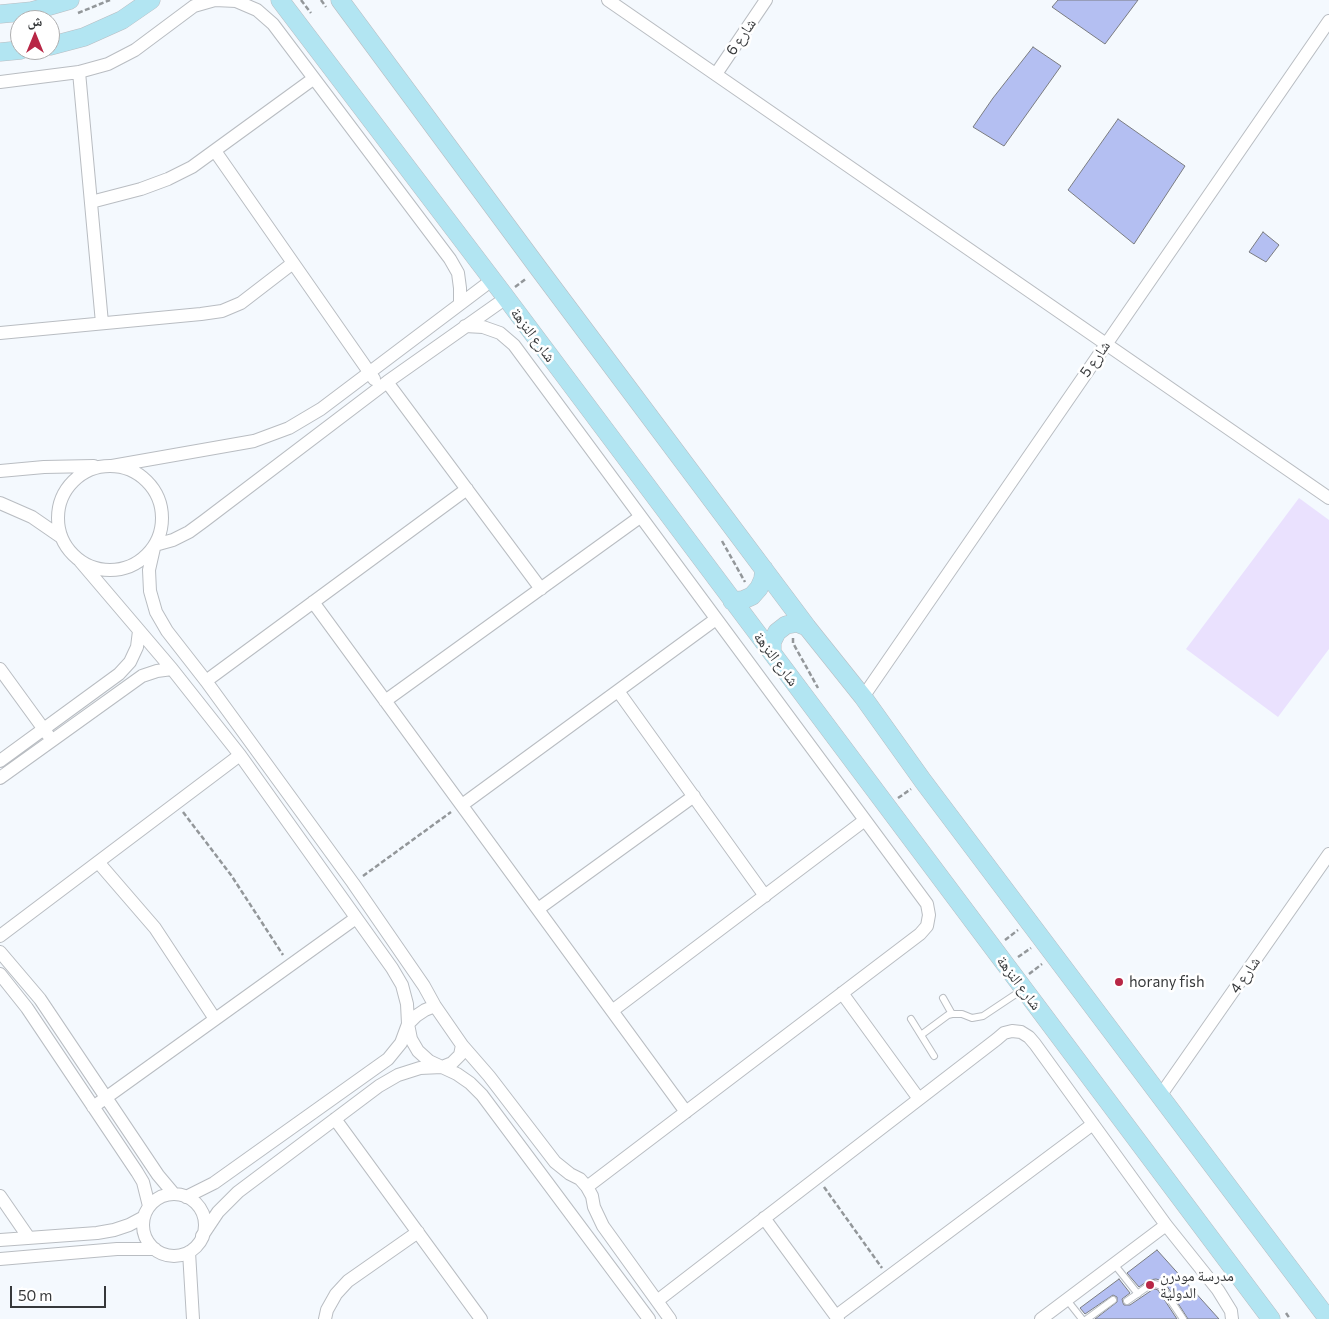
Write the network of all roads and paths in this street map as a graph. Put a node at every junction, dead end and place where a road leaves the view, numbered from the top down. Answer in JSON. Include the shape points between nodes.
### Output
{"nodes":[{"id":1,"x":70,"y":0,"type":"edge"},
{"id":2,"x":151,"y":0,"type":"edge"},
{"id":3,"x":280,"y":0,"type":"edge"},
{"id":4,"x":321,"y":0,"type":"edge"},
{"id":5,"x":608,"y":0,"type":"edge"},
{"id":6,"x":766,"y":0,"type":"edge"},
{"id":7,"x":333,"y":4,"type":"edge"},
{"id":8,"x":0,"y":14,"type":"edge"},
{"id":9,"x":1329,"y":20,"type":"edge"},
{"id":10,"x":60,"y":43,"type":"edge"},
{"id":11,"x":79,"y":72,"type":"junction"},
{"id":12,"x":716,"y":74,"type":"junction"},
{"id":13,"x":313,"y":78,"type":"junction"},
{"id":14,"x":0,"y":82,"type":"edge"},
{"id":15,"x":215,"y":151,"type":"junction"},
{"id":16,"x":91,"y":202,"type":"junction"},
{"id":17,"x":293,"y":263,"type":"junction"},
{"id":18,"x":539,"y":269,"type":"junction"},
{"id":19,"x":492,"y":280,"type":"junction"},
{"id":20,"x":505,"y":296,"type":"junction"},
{"id":21,"x":460,"y":304,"type":"junction"},
{"id":22,"x":102,"y":323,"type":"junction"},
{"id":23,"x":465,"y":326,"type":"junction"},
{"id":24,"x":0,"y":333,"type":"edge"},
{"id":25,"x":1105,"y":345,"type":"junction"},
{"id":26,"x":370,"y":372,"type":"junction"},
{"id":27,"x":383,"y":385,"type":"junction"},
{"id":28,"x":106,"y":466,"type":"junction"},
{"id":29,"x":0,"y":471,"type":"edge"},
{"id":30,"x":467,"y":489,"type":"junction"},
{"id":31,"x":1329,"y":498,"type":"edge"},
{"id":32,"x":0,"y":504,"type":"edge"},
{"id":33,"x":640,"y":517,"type":"junction"},
{"id":34,"x":719,"y":534,"type":"dead end"},
{"id":35,"x":61,"y":537,"type":"junction"},
{"id":36,"x":154,"y":547,"type":"junction"},
{"id":37,"x":80,"y":561,"type":"junction"},
{"id":38,"x":764,"y":569,"type":"junction"},
{"id":39,"x":744,"y":586,"type":"dead end"},
{"id":40,"x":540,"y":589,"type":"junction"},
{"id":41,"x":732,"y":601,"type":"junction"},
{"id":42,"x":313,"y":602,"type":"junction"},
{"id":43,"x":716,"y":619,"type":"junction"},
{"id":44,"x":140,"y":631,"type":"junction"},
{"id":45,"x":802,"y":631,"type":"junction"},
{"id":46,"x":772,"y":653,"type":"junction"},
{"id":47,"x":0,"y":669,"type":"edge"},
{"id":48,"x":172,"y":669,"type":"junction"},
{"id":49,"x":206,"y":681,"type":"junction"},
{"id":50,"x":818,"y":688,"type":"dead end"},
{"id":51,"x":618,"y":691,"type":"junction"},
{"id":52,"x":862,"y":697,"type":"junction"},
{"id":53,"x":385,"y":701,"type":"junction"},
{"id":54,"x":43,"y":729,"type":"junction"},
{"id":55,"x":52,"y":742,"type":"junction"},
{"id":56,"x":240,"y":755,"type":"junction"},
{"id":57,"x":0,"y":761,"type":"edge"},
{"id":58,"x":0,"y":778,"type":"edge"},
{"id":59,"x":923,"y":781,"type":"junction"},
{"id":60,"x":694,"y":796,"type":"junction"},
{"id":61,"x":176,"y":803,"type":"junction"},
{"id":62,"x":462,"y":805,"type":"junction"},
{"id":63,"x":886,"y":806,"type":"junction"},
{"id":64,"x":866,"y":820,"type":"junction"},
{"id":65,"x":1329,"y":854,"type":"edge"},
{"id":66,"x":98,"y":862,"type":"junction"},
{"id":67,"x":353,"y":883,"type":"junction"},
{"id":68,"x":765,"y":896,"type":"junction"},
{"id":69,"x":538,"y":910,"type":"junction"},
{"id":70,"x":356,"y":918,"type":"junction"},
{"id":71,"x":0,"y":936,"type":"edge"},
{"id":72,"x":1022,"y":936,"type":"dead end"},
{"id":73,"x":1026,"y":942,"type":"dead end"},
{"id":74,"x":1008,"y":946,"type":"dead end"},
{"id":75,"x":0,"y":952,"type":"edge"},
{"id":76,"x":1012,"y":952,"type":"dead end"},
{"id":77,"x":1042,"y":964,"type":"dead end"},
{"id":78,"x":290,"y":965,"type":"junction"},
{"id":79,"x":0,"y":974,"type":"edge"},
{"id":80,"x":1026,"y":982,"type":"junction"},
{"id":81,"x":842,"y":993,"type":"junction"},
{"id":82,"x":943,"y":998,"type":"dead end"},
{"id":83,"x":436,"y":1006,"type":"junction"},
{"id":84,"x":612,"y":1011,"type":"junction"},
{"id":85,"x":952,"y":1014,"type":"junction"},
{"id":86,"x":215,"y":1019,"type":"junction"},
{"id":87,"x":911,"y":1019,"type":"dead end"},
{"id":88,"x":408,"y":1024,"type":"junction"},
{"id":89,"x":921,"y":1035,"type":"junction"},
{"id":90,"x":462,"y":1045,"type":"junction"},
{"id":91,"x":934,"y":1056,"type":"dead end"},
{"id":92,"x":442,"y":1067,"type":"junction"},
{"id":93,"x":1160,"y":1096,"type":"junction"},
{"id":94,"x":106,"y":1098,"type":"junction"},
{"id":95,"x":919,"y":1099,"type":"junction"},
{"id":96,"x":93,"y":1107,"type":"junction"},
{"id":97,"x":686,"y":1112,"type":"junction"},
{"id":98,"x":335,"y":1118,"type":"junction"},
{"id":99,"x":1092,"y":1124,"type":"junction"},
{"id":100,"x":570,"y":1174,"type":"junction"},
{"id":101,"x":817,"y":1178,"type":"junction"},
{"id":102,"x":587,"y":1187,"type":"junction"},
{"id":103,"x":553,"y":1190,"type":"junction"},
{"id":104,"x":180,"y":1195,"type":"junction"},
{"id":105,"x":0,"y":1196,"type":"edge"},
{"id":106,"x":594,"y":1207,"type":"junction"},
{"id":107,"x":147,"y":1212,"type":"junction"},
{"id":108,"x":574,"y":1218,"type":"junction"},
{"id":109,"x":764,"y":1218,"type":"junction"},
{"id":110,"x":1166,"y":1225,"type":"junction"},
{"id":111,"x":418,"y":1232,"type":"junction"},
{"id":112,"x":202,"y":1236,"type":"junction"},
{"id":113,"x":29,"y":1238,"type":"junction"},
{"id":114,"x":0,"y":1240,"type":"edge"},
{"id":115,"x":155,"y":1249,"type":"junction"},
{"id":116,"x":189,"y":1252,"type":"junction"},
{"id":117,"x":0,"y":1259,"type":"edge"},
{"id":118,"x":1114,"y":1264,"type":"junction"},
{"id":119,"x":888,"y":1277,"type":"junction"},
{"id":120,"x":1138,"y":1294,"type":"junction"},
{"id":121,"x":1067,"y":1300,"type":"junction"},
{"id":122,"x":1113,"y":1300,"type":"dead end"},
{"id":123,"x":657,"y":1301,"type":"junction"},
{"id":124,"x":1127,"y":1301,"type":"dead end"},
{"id":125,"x":1277,"y":1315,"type":"edge"},
{"id":126,"x":837,"y":1318,"type":"edge"},
{"id":127,"x":193,"y":1319,"type":"edge"},
{"id":128,"x":325,"y":1319,"type":"edge"},
{"id":129,"x":481,"y":1319,"type":"edge"},
{"id":130,"x":649,"y":1319,"type":"edge"},
{"id":131,"x":670,"y":1319,"type":"edge"},
{"id":132,"x":1041,"y":1319,"type":"edge"},
{"id":133,"x":1082,"y":1319,"type":"edge"},
{"id":134,"x":1087,"y":1319,"type":"edge"},
{"id":135,"x":1183,"y":1319,"type":"edge"},
{"id":136,"x":1232,"y":1319,"type":"edge"},
{"id":137,"x":1290,"y":1319,"type":"edge"},
{"id":138,"x":1328,"y":1319,"type":"edge"}],
"edges":[{"from":1,"to":8,"type":"main road","via":[[32,11]]},
{"from":2,"to":10,"type":"main road","via":[[122,20],[84,37]]},
{"from":3,"to":19,"type":"main road","name":"شارع النزهة"},
{"from":4,"to":7,"type":"path"},
{"from":5,"to":12,"type":"street"},
{"from":6,"to":12,"type":"street","name":"شارع 6"},
{"from":7,"to":18,"type":"main road"},
{"from":9,"to":25,"type":"street","name":"شارع 5"},
{"from":11,"to":13,"type":"street","via":[[108,64],[135,50],[194,6],[215,0],[236,1],[257,10],[273,24]]},
{"from":11,"to":14,"type":"street"},
{"from":11,"to":16,"type":"street"},
{"from":12,"to":25,"type":"street"},
{"from":13,"to":15,"type":"street"},
{"from":13,"to":21,"type":"street","via":[[450,259],[458,273]]},
{"from":15,"to":16,"type":"street","via":[[168,179]]},
{"from":15,"to":17,"type":"street"},
{"from":16,"to":22,"type":"street"},
{"from":17,"to":22,"type":"street","via":[[241,303],[222,310]]},
{"from":17,"to":26,"type":"street"},
{"from":18,"to":20,"type":"path"},
{"from":18,"to":38,"type":"main road"},
{"from":19,"to":20,"type":"main road","name":"شارع النزهة"},
{"from":19,"to":21,"type":"street"},
{"from":20,"to":23,"type":"street"},
{"from":20,"to":41,"type":"main road","name":"شارع النزهة"},
{"from":21,"to":26,"type":"street"},
{"from":22,"to":24,"type":"street"},
{"from":23,"to":27,"type":"street"},
{"from":23,"to":33,"type":"street","via":[[483,327],[514,345]]},
{"from":25,"to":31,"type":"street"},
{"from":25,"to":52,"type":"street","name":"شارع 5"},
{"from":26,"to":27,"type":"street"},
{"from":26,"to":28,"type":"street","via":[[321,409],[289,428],[263,438]]},
{"from":27,"to":30,"type":"street"},
{"from":27,"to":36,"type":"street","via":[[204,521],[181,536]]},
{"from":28,"to":29,"type":"street"},
{"from":28,"to":35,"type":"street","via":[[84,473],[70,484],[61,500],[58,519]]},
{"from":28,"to":36,"type":"street","via":[[130,470],[145,479],[156,493],[162,510],[162,528]]},
{"from":30,"to":40,"type":"street"},
{"from":30,"to":42,"type":"street"},
{"from":32,"to":35,"type":"street","via":[[32,517]]},
{"from":33,"to":40,"type":"street"},
{"from":33,"to":43,"type":"street"},
{"from":34,"to":39,"type":"path","via":[[744,580]]},
{"from":35,"to":37,"type":"street"},
{"from":36,"to":37,"type":"street","via":[[142,560],[128,568],[95,568]]},
{"from":36,"to":49,"type":"street","via":[[149,570],[156,612]]},
{"from":37,"to":44,"type":"street"},
{"from":38,"to":41,"type":"main road","via":[[759,588],[752,596]]},
{"from":38,"to":45,"type":"main road"},
{"from":40,"to":53,"type":"street"},
{"from":41,"to":46,"type":"main road","name":"شارع النزهة"},
{"from":42,"to":49,"type":"street"},
{"from":42,"to":53,"type":"street"},
{"from":43,"to":51,"type":"street"},
{"from":43,"to":64,"type":"street"},
{"from":44,"to":48,"type":"street"},
{"from":44,"to":54,"type":"street","via":[[130,662]]},
{"from":45,"to":46,"type":"main road","via":[[797,623],[786,625],[777,632],[772,642]]},
{"from":45,"to":50,"type":"path","via":[[792,640]]},
{"from":45,"to":52,"type":"main road"},
{"from":46,"to":63,"type":"main road","name":"شارع النزهة"},
{"from":47,"to":54,"type":"street"},
{"from":48,"to":55,"type":"street","via":[[142,676]]},
{"from":48,"to":56,"type":"street"},
{"from":49,"to":67,"type":"street"},
{"from":51,"to":60,"type":"street"},
{"from":51,"to":62,"type":"street"},
{"from":52,"to":59,"type":"main road"},
{"from":53,"to":62,"type":"street"},
{"from":54,"to":55,"type":"street"},
{"from":54,"to":57,"type":"street"},
{"from":55,"to":58,"type":"street"},
{"from":56,"to":61,"type":"street"},
{"from":56,"to":70,"type":"street"},
{"from":59,"to":63,"type":"path"},
{"from":59,"to":93,"type":"main road"},
{"from":60,"to":68,"type":"street"},
{"from":60,"to":69,"type":"street"},
{"from":61,"to":66,"type":"street"},
{"from":61,"to":78,"type":"path","via":[[231,874]]},
{"from":62,"to":67,"type":"path"},
{"from":62,"to":69,"type":"street"},
{"from":63,"to":80,"type":"main road","name":"شارع النزهة"},
{"from":64,"to":68,"type":"street"},
{"from":64,"to":81,"type":"street","via":[[927,904],[930,915],[920,934]]},
{"from":65,"to":93,"type":"street","name":"شارع 4"},
{"from":66,"to":71,"type":"street"},
{"from":66,"to":86,"type":"street","via":[[154,928]]},
{"from":67,"to":83,"type":"street"},
{"from":68,"to":84,"type":"street"},
{"from":69,"to":84,"type":"street"},
{"from":70,"to":78,"type":"street"},
{"from":70,"to":88,"type":"street","via":[[402,985]]},
{"from":72,"to":74,"type":"path","via":[[1018,930],[1003,941]]},
{"from":73,"to":76,"type":"path","via":[[1031,948],[1017,958]]},
{"from":75,"to":94,"type":"street","via":[[40,999]]},
{"from":77,"to":80,"type":"path"},
{"from":78,"to":86,"type":"street"},
{"from":79,"to":96,"type":"street","via":[[27,1008]]},
{"from":80,"to":85,"type":"lane","via":[[983,1016],[972,1018]]},
{"from":80,"to":125,"type":"main road","name":"شارع النزهة"},
{"from":81,"to":95,"type":"street"},
{"from":81,"to":97,"type":"street"},
{"from":82,"to":85,"type":"lane"},
{"from":83,"to":88,"type":"street","via":[[425,1010]]},
{"from":83,"to":90,"type":"street"},
{"from":84,"to":97,"type":"street"},
{"from":85,"to":89,"type":"lane"},
{"from":86,"to":94,"type":"street"},
{"from":87,"to":89,"type":"lane"},
{"from":88,"to":92,"type":"street","via":[[418,1051]]},
{"from":88,"to":104,"type":"street","via":[[401,1043],[388,1059],[214,1183]]},
{"from":89,"to":91,"type":"lane"},
{"from":90,"to":92,"type":"street","via":[[460,1055]]},
{"from":90,"to":100,"type":"street","via":[[554,1162]]},
{"from":92,"to":98,"type":"street","via":[[420,1068],[398,1075]]},
{"from":92,"to":103,"type":"street","via":[[470,1083],[482,1095]]},
{"from":93,"to":138,"type":"main road"},
{"from":94,"to":96,"type":"street"},
{"from":94,"to":104,"type":"street","via":[[158,1175]]},
{"from":95,"to":99,"type":"street","via":[[1004,1033],[1022,1032],[1035,1044]]},
{"from":95,"to":101,"type":"street"},
{"from":96,"to":107,"type":"street","via":[[137,1172],[145,1188]]},
{"from":97,"to":102,"type":"street"},
{"from":98,"to":111,"type":"street"},
{"from":98,"to":112,"type":"street","via":[[238,1192],[218,1212]]},
{"from":99,"to":110,"type":"street"},
{"from":99,"to":119,"type":"street"},
{"from":100,"to":102,"type":"street"},
{"from":100,"to":103,"type":"street"},
{"from":101,"to":109,"type":"street"},
{"from":101,"to":119,"type":"path"},
{"from":102,"to":106,"type":"street"},
{"from":103,"to":108,"type":"street"},
{"from":104,"to":107,"type":"street","via":[[160,1197]]},
{"from":104,"to":112,"type":"street","via":[[200,1209],[204,1218]]},
{"from":105,"to":113,"type":"street"},
{"from":106,"to":108,"type":"street","via":[[586,1216]]},
{"from":106,"to":123,"type":"street","via":[[603,1226]]},
{"from":107,"to":113,"type":"street","via":[[129,1225],[114,1230]]},
{"from":107,"to":115,"type":"street","via":[[144,1235]]},
{"from":108,"to":130,"type":"street"},
{"from":109,"to":123,"type":"street"},
{"from":109,"to":126,"type":"street"},
{"from":110,"to":118,"type":"street"},
{"from":110,"to":136,"type":"street","via":[[1218,1290],[1231,1311]]},
{"from":111,"to":128,"type":"street","via":[[348,1281],[336,1294]]},
{"from":111,"to":129,"type":"street"},
{"from":112,"to":116,"type":"street"},
{"from":113,"to":114,"type":"street"},
{"from":115,"to":116,"type":"street","via":[[172,1256]]},
{"from":115,"to":117,"type":"street"},
{"from":116,"to":127,"type":"street"},
{"from":118,"to":120,"type":"lane"},
{"from":118,"to":121,"type":"street"},
{"from":119,"to":126,"type":"street"},
{"from":120,"to":124,"type":"lane"},
{"from":120,"to":135,"type":"lane","via":[[1150,1285],[1161,1286]]},
{"from":121,"to":132,"type":"street"},
{"from":121,"to":133,"type":"lane"},
{"from":122,"to":134,"type":"lane"},
{"from":123,"to":131,"type":"street"},
{"from":125,"to":137,"type":"path"}]}
